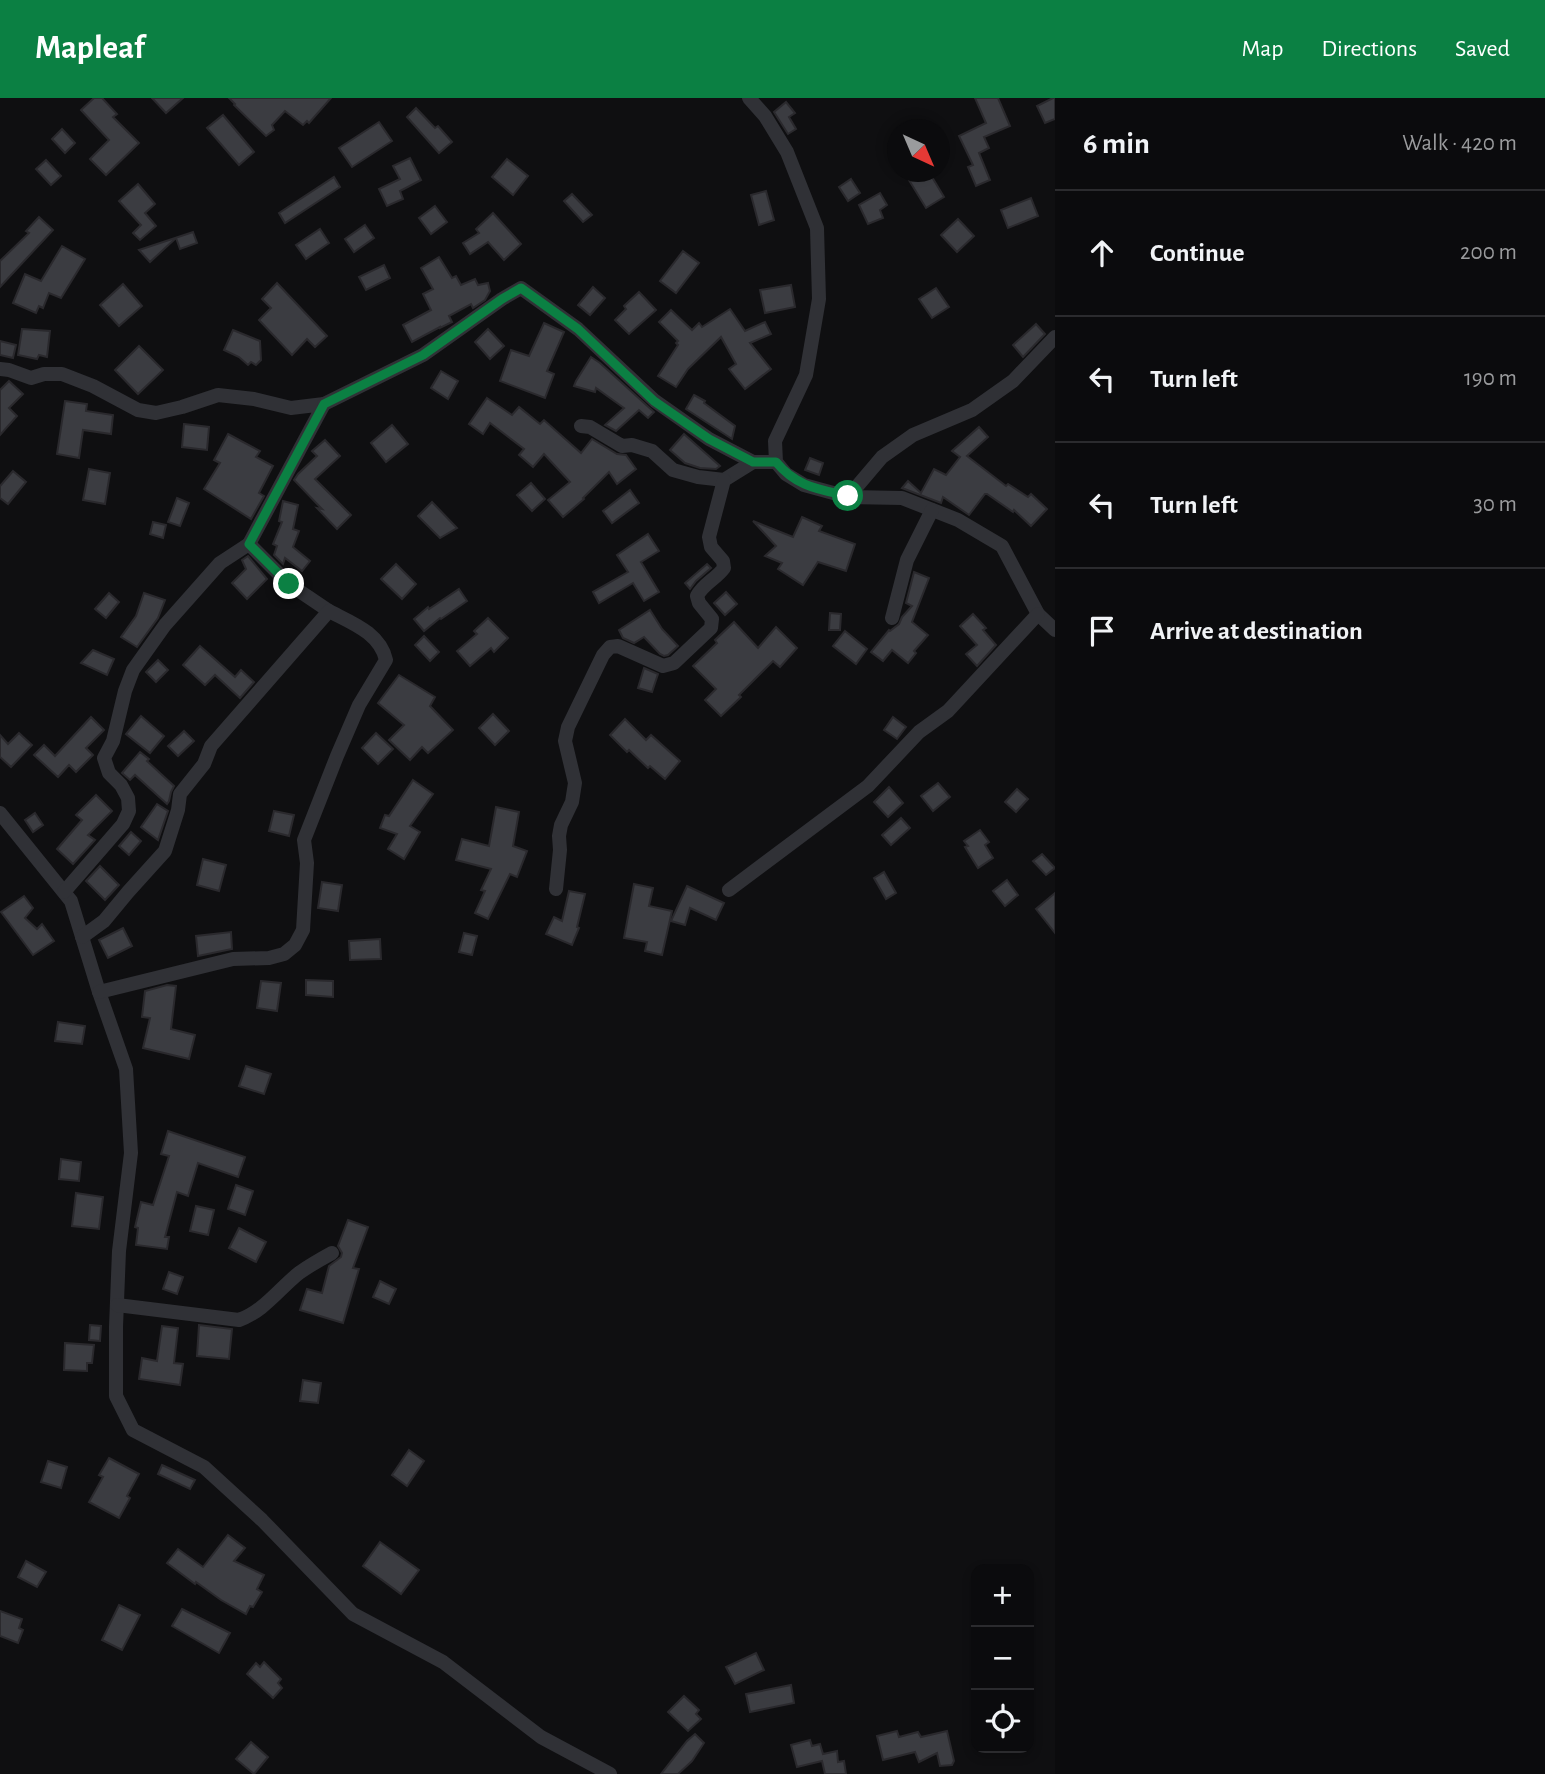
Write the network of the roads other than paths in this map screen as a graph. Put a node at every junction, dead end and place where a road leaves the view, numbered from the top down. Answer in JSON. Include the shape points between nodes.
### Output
{"nodes":[{"id":1,"x":749,"y":98,"type":"edge"},
{"id":2,"x":1055,"y":337,"type":"edge"},
{"id":3,"x":0,"y":369,"type":"edge"},
{"id":4,"x":324,"y":404,"type":"junction"},
{"id":5,"x":581,"y":426,"type":"dead end"},
{"id":6,"x":753,"y":462,"type":"junction"},
{"id":7,"x":776,"y":462,"type":"junction"},
{"id":8,"x":724,"y":480,"type":"junction"},
{"id":9,"x":848,"y":496,"type":"junction"},
{"id":10,"x":932,"y":510,"type":"junction"},
{"id":11,"x":249,"y":544,"type":"junction"},
{"id":12,"x":329,"y":611,"type":"junction"},
{"id":13,"x":1038,"y":614,"type":"junction"},
{"id":14,"x":892,"y":618,"type":"dead end"},
{"id":15,"x":1055,"y":629,"type":"edge"},
{"id":16,"x":0,"y":813,"type":"edge"},
{"id":17,"x":556,"y":889,"type":"dead end"},
{"id":18,"x":729,"y":890,"type":"dead end"},
{"id":19,"x":64,"y":892,"type":"junction"},
{"id":20,"x":82,"y":937,"type":"junction"},
{"id":21,"x":99,"y":992,"type":"junction"},
{"id":22,"x":332,"y":1253,"type":"dead end"},
{"id":23,"x":117,"y":1305,"type":"junction"},
{"id":24,"x":610,"y":1774,"type":"edge"}],
"edges":[{"from":1,"to":7,"type":"street","via":[[786,152],[817,228],[819,299],[806,375],[775,441]]},
{"from":2,"to":9,"type":"street","via":[[1013,381],[972,410],[913,435],[882,457]]},
{"from":3,"to":4,"type":"street","via":[[32,378],[62,374],[138,410],[156,413],[218,395],[291,408]]},
{"from":4,"to":6,"type":"street","via":[[423,355],[521,288],[578,329],[654,401],[709,439]]},
{"from":4,"to":11,"type":"street"},
{"from":5,"to":8,"type":"street","via":[[622,446],[652,451],[673,470]]},
{"from":6,"to":7,"type":"street"},
{"from":6,"to":8,"type":"street"},
{"from":7,"to":9,"type":"street","via":[[804,485]]},
{"from":8,"to":17,"type":"street","via":[[709,537],[724,568],[697,596],[712,620],[711,628],[674,663],[663,666],[618,646],[610,647],[568,727],[565,741],[575,783],[559,836]]},
{"from":9,"to":10,"type":"street","via":[[902,498]]},
{"from":10,"to":13,"type":"street","via":[[1002,546]]},
{"from":10,"to":14,"type":"street","via":[[907,560]]},
{"from":11,"to":12,"type":"street","via":[[289,584]]},
{"from":11,"to":19,"type":"street","via":[[220,563],[165,625],[133,670],[104,758],[128,798],[129,811]]},
{"from":12,"to":20,"type":"street","via":[[211,746],[204,764],[180,794],[164,851],[104,921]]},
{"from":12,"to":21,"type":"street","via":[[379,643],[386,660],[359,705],[304,840],[303,930],[295,945],[269,958],[233,959]]},
{"from":13,"to":15,"type":"street"},
{"from":13,"to":18,"type":"street","via":[[948,711],[919,732],[868,786]]},
{"from":16,"to":19,"type":"street"},
{"from":19,"to":20,"type":"street"},
{"from":20,"to":21,"type":"street"},
{"from":21,"to":23,"type":"street","via":[[127,1069],[131,1153]]},
{"from":22,"to":23,"type":"street","via":[[239,1320]]},
{"from":23,"to":24,"type":"street","via":[[116,1396],[132,1430],[204,1467],[353,1614],[443,1662],[541,1737]]}]}
